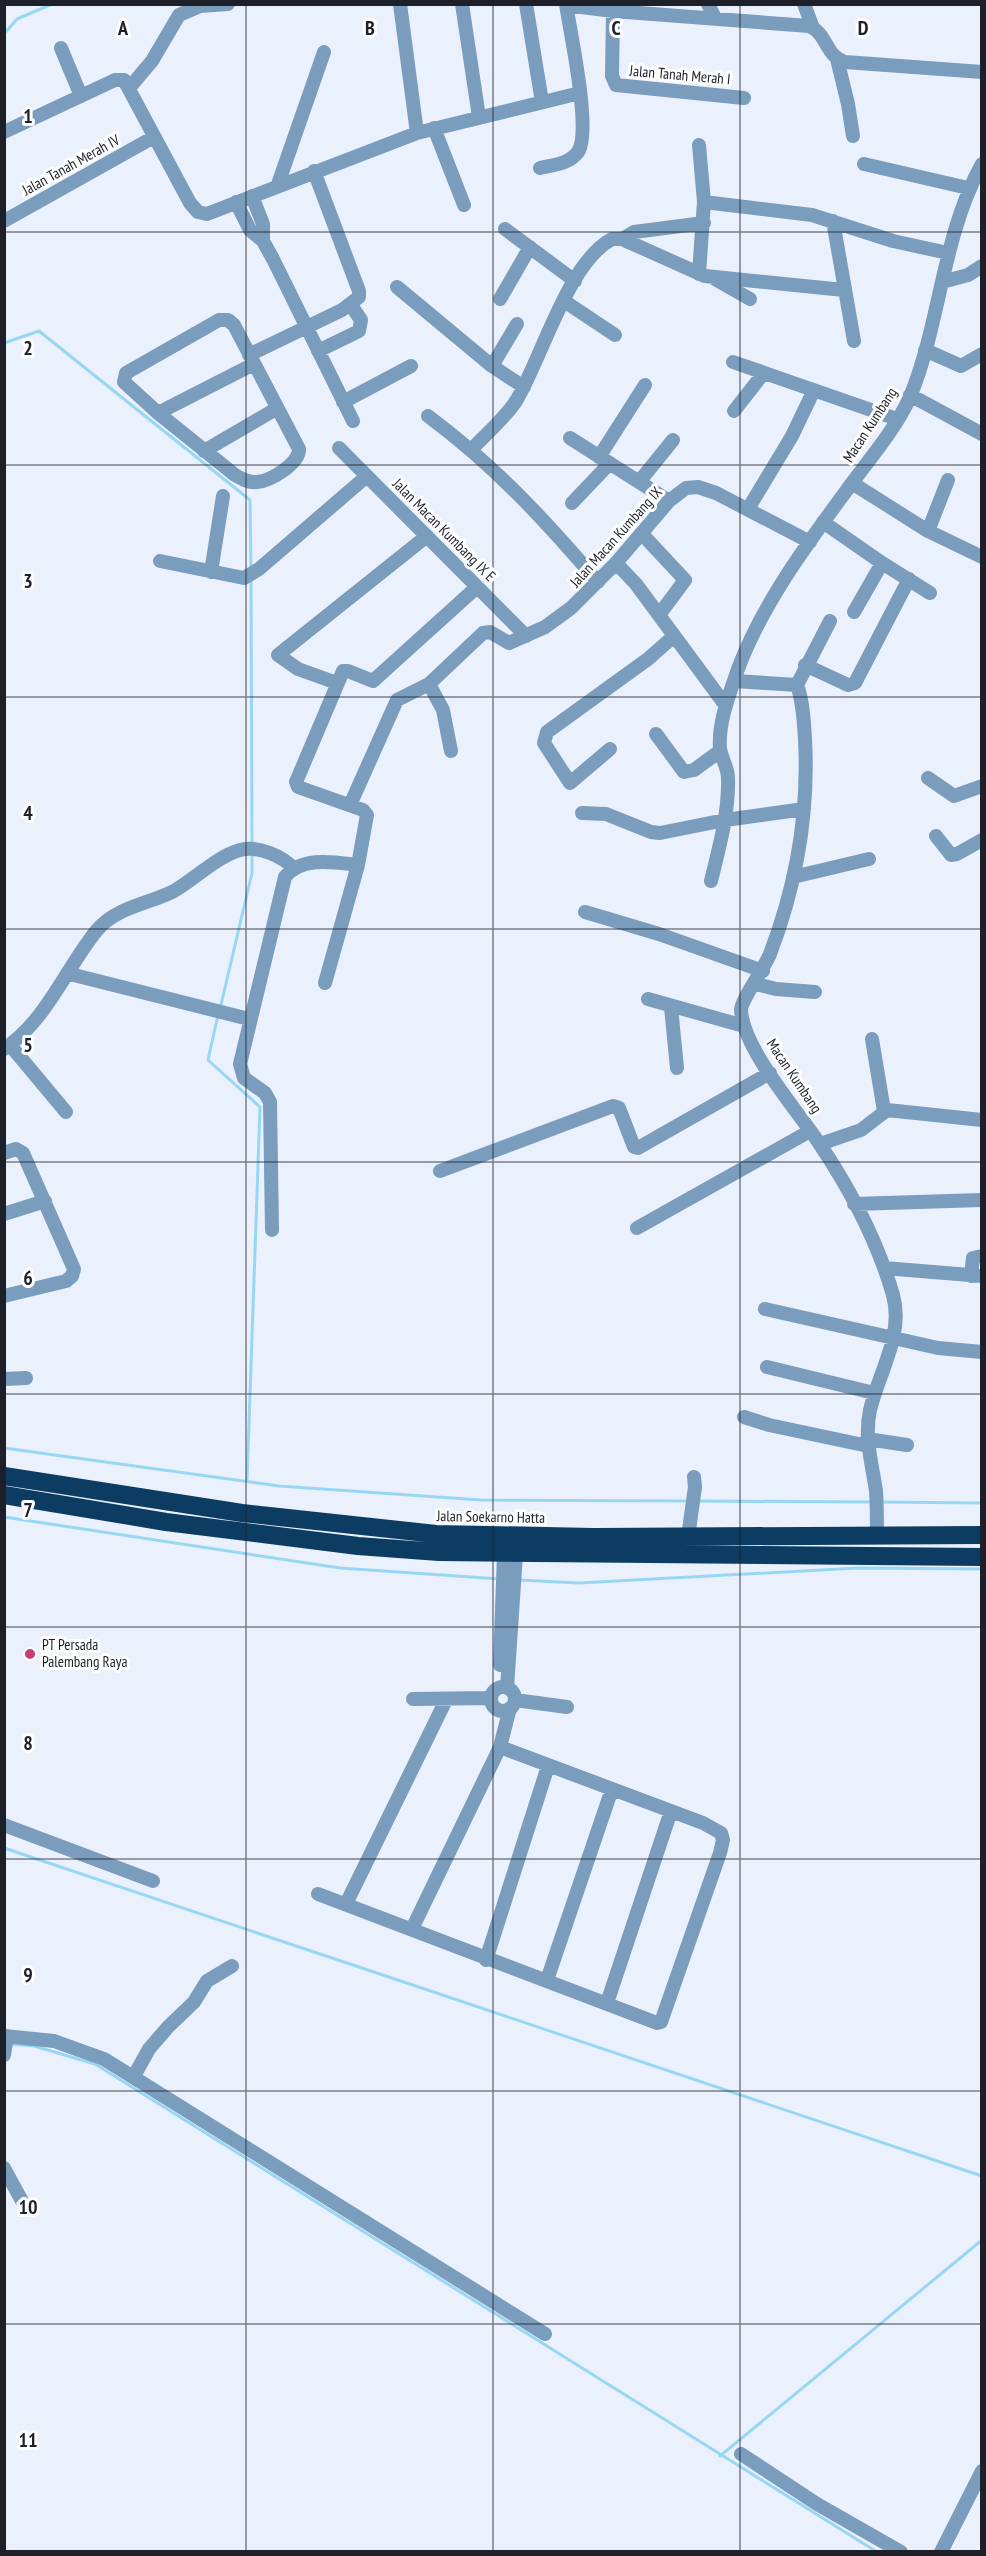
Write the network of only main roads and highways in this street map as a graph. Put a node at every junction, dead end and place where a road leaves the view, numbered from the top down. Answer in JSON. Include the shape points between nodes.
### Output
{"nodes":[{"id":1,"x":4,"y":1476,"type":"edge"},
{"id":2,"x":4,"y":1495,"type":"edge"},
{"id":3,"x":328,"y":1522,"type":"junction"},
{"id":4,"x":981,"y":1535,"type":"edge"},
{"id":5,"x":327,"y":1542,"type":"junction"},
{"id":6,"x":981,"y":1557,"type":"edge"}],
"edges":[{"from":1,"to":3,"type":"highway","name":"Jalan Soekarno Hatta","via":[[123,1496]]},
{"from":2,"to":5,"type":"highway","via":[[166,1522]]},
{"from":3,"to":4,"type":"highway","name":"Jalan Soekarno Hatta","via":[[436,1534]]},
{"from":3,"to":5,"type":"highway"},
{"from":5,"to":6,"type":"highway","via":[[510,1560]]}]}
